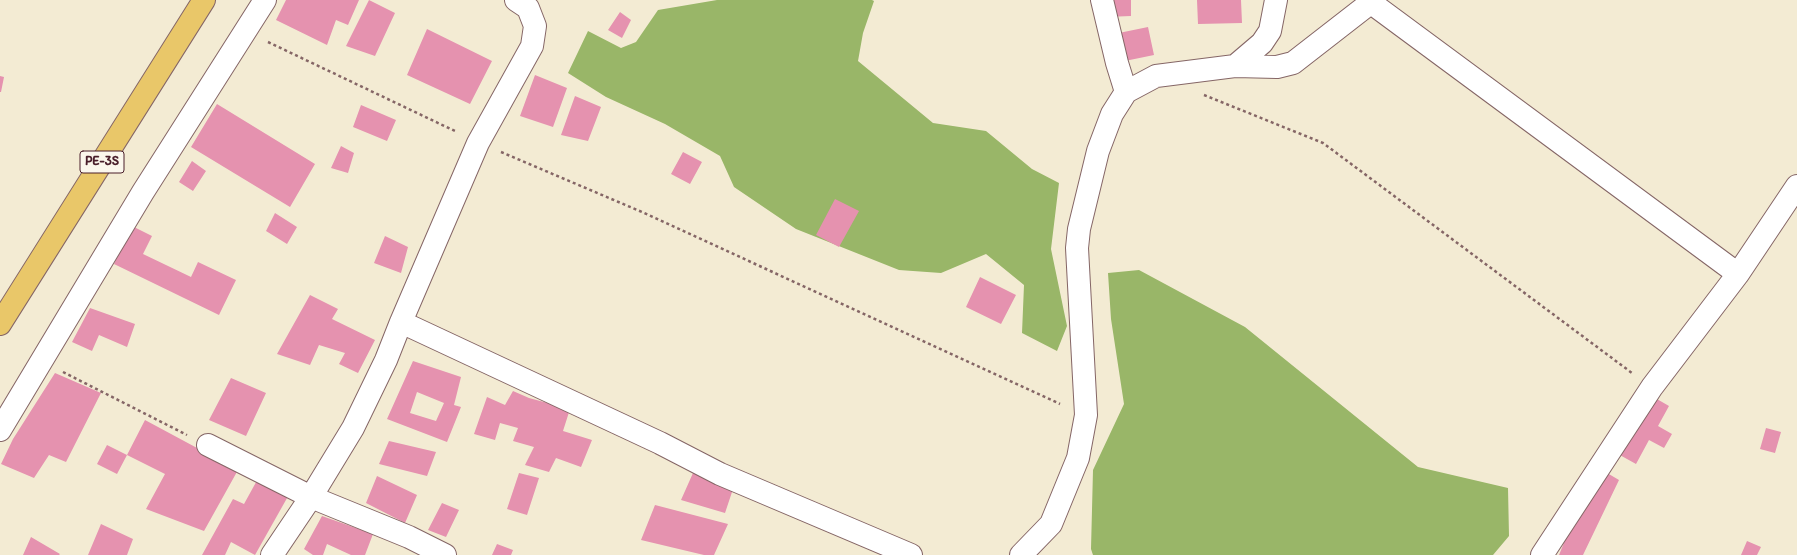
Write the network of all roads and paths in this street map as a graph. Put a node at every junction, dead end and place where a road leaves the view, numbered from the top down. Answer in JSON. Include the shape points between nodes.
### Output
{"nodes":[{"id":1,"x":204,"y":0,"type":"edge"},
{"id":2,"x":266,"y":0,"type":"edge"},
{"id":3,"x":516,"y":0,"type":"edge"},
{"id":4,"x":1102,"y":0,"type":"edge"},
{"id":5,"x":1276,"y":0,"type":"edge"},
{"id":6,"x":1372,"y":1,"type":"edge"},
{"id":7,"x":246,"y":31,"type":"junction"},
{"id":8,"x":1235,"y":66,"type":"junction"},
{"id":9,"x":1126,"y":92,"type":"junction"},
{"id":10,"x":1200,"y":94,"type":"dead end"},
{"id":11,"x":478,"y":143,"type":"junction"},
{"id":12,"x":1797,"y":186,"type":"edge"},
{"id":13,"x":1738,"y":274,"type":"junction"},
{"id":14,"x":400,"y":322,"type":"junction"},
{"id":15,"x":0,"y":324,"type":"edge"},
{"id":16,"x":41,"y":361,"type":"junction"},
{"id":17,"x":1652,"y":387,"type":"junction"},
{"id":18,"x":1086,"y":415,"type":"junction"},
{"id":19,"x":0,"y":430,"type":"edge"},
{"id":20,"x":208,"y":445,"type":"joint"},
{"id":21,"x":311,"y":497,"type":"junction"},
{"id":22,"x":272,"y":555,"type":"edge"},
{"id":23,"x":445,"y":555,"type":"edge"},
{"id":24,"x":912,"y":555,"type":"edge"},
{"id":25,"x":1022,"y":555,"type":"edge"},
{"id":26,"x":1542,"y":555,"type":"edge"}],
"edges":[{"from":1,"to":15,"type":"highway","number":"PE-3S"},
{"from":2,"to":7,"type":"street"},
{"from":3,"to":11,"type":"street","via":[[528,8],[535,26],[532,46]]},
{"from":4,"to":9,"type":"street"},
{"from":5,"to":8,"type":"street","via":[[1270,31],[1262,43]]},
{"from":6,"to":8,"type":"street","via":[[1293,63],[1277,67]]},
{"from":6,"to":13,"type":"street"},
{"from":7,"to":11,"type":"path"},
{"from":7,"to":16,"type":"street","via":[[143,192]]},
{"from":8,"to":9,"type":"street","via":[[1156,76]]},
{"from":9,"to":18,"type":"street","via":[[1112,114],[1098,151],[1079,229],[1077,248]]},
{"from":10,"to":17,"type":"path","via":[[1323,143]]},
{"from":11,"to":14,"type":"street"},
{"from":11,"to":18,"type":"path","via":[[642,212]]},
{"from":12,"to":13,"type":"street"},
{"from":13,"to":17,"type":"street"},
{"from":14,"to":21,"type":"street","via":[[386,360],[353,428]]},
{"from":14,"to":24,"type":"street","via":[[660,443],[720,474]]},
{"from":16,"to":19,"type":"street"},
{"from":16,"to":20,"type":"path"},
{"from":17,"to":26,"type":"street"},
{"from":18,"to":25,"type":"street","via":[[1078,458],[1051,524]]},
{"from":20,"to":21,"type":"street"},
{"from":21,"to":22,"type":"street"},
{"from":21,"to":23,"type":"street","via":[[409,537]]}]}
